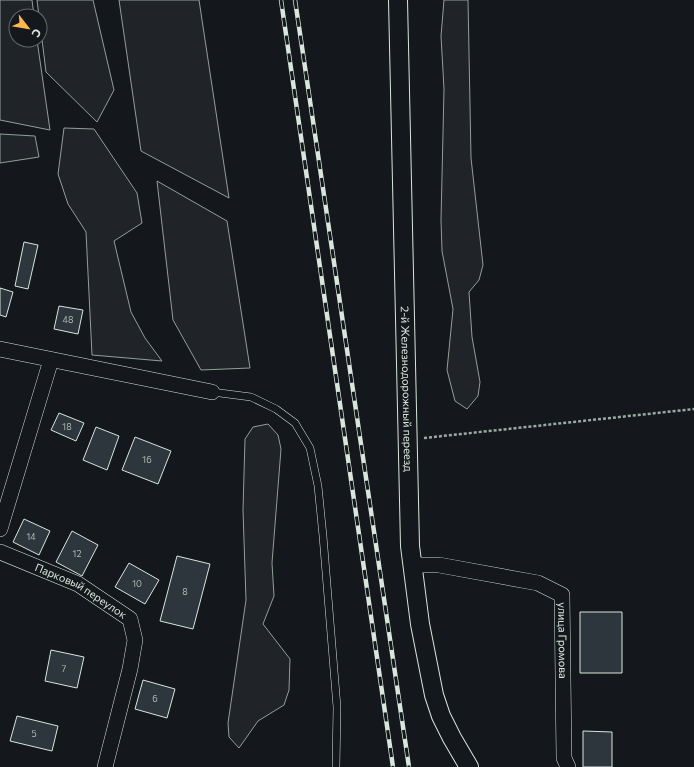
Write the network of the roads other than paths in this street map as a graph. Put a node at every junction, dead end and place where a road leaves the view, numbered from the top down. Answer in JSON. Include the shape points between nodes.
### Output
{"nodes":[{"id":1,"x":398,"y":0,"type":"edge"},
{"id":2,"x":0,"y":349,"type":"edge"},
{"id":3,"x":51,"y":360,"type":"junction"},
{"id":4,"x":212,"y":392,"type":"joint"},
{"id":5,"x":0,"y":529,"type":"edge"},
{"id":6,"x":0,"y":552,"type":"edge"},
{"id":7,"x":412,"y":565,"type":"junction"},
{"id":8,"x":105,"y":767,"type":"edge"},
{"id":9,"x":336,"y":767,"type":"edge"},
{"id":10,"x":469,"y":767,"type":"edge"},
{"id":11,"x":568,"y":767,"type":"edge"}],
"edges":[{"from":1,"to":7,"type":"street","name":"2-й Железнодорожный переезд"},
{"from":2,"to":3,"type":"street"},
{"from":3,"to":4,"type":"street"},
{"from":3,"to":5,"type":"street"},
{"from":4,"to":9,"type":"lane","via":[[251,397],[276,409],[295,423],[310,448],[318,486],[337,707]]},
{"from":6,"to":8,"type":"street","name":"Парковый переулок","via":[[78,584],[130,619],[136,640]]},
{"from":7,"to":10,"type":"street","name":"2-й Железнодорожный переезд","via":[[434,695],[441,716]]},
{"from":7,"to":11,"type":"street","name":"улица Громова","via":[[439,564],[538,583],[562,595],[564,758]]}]}
